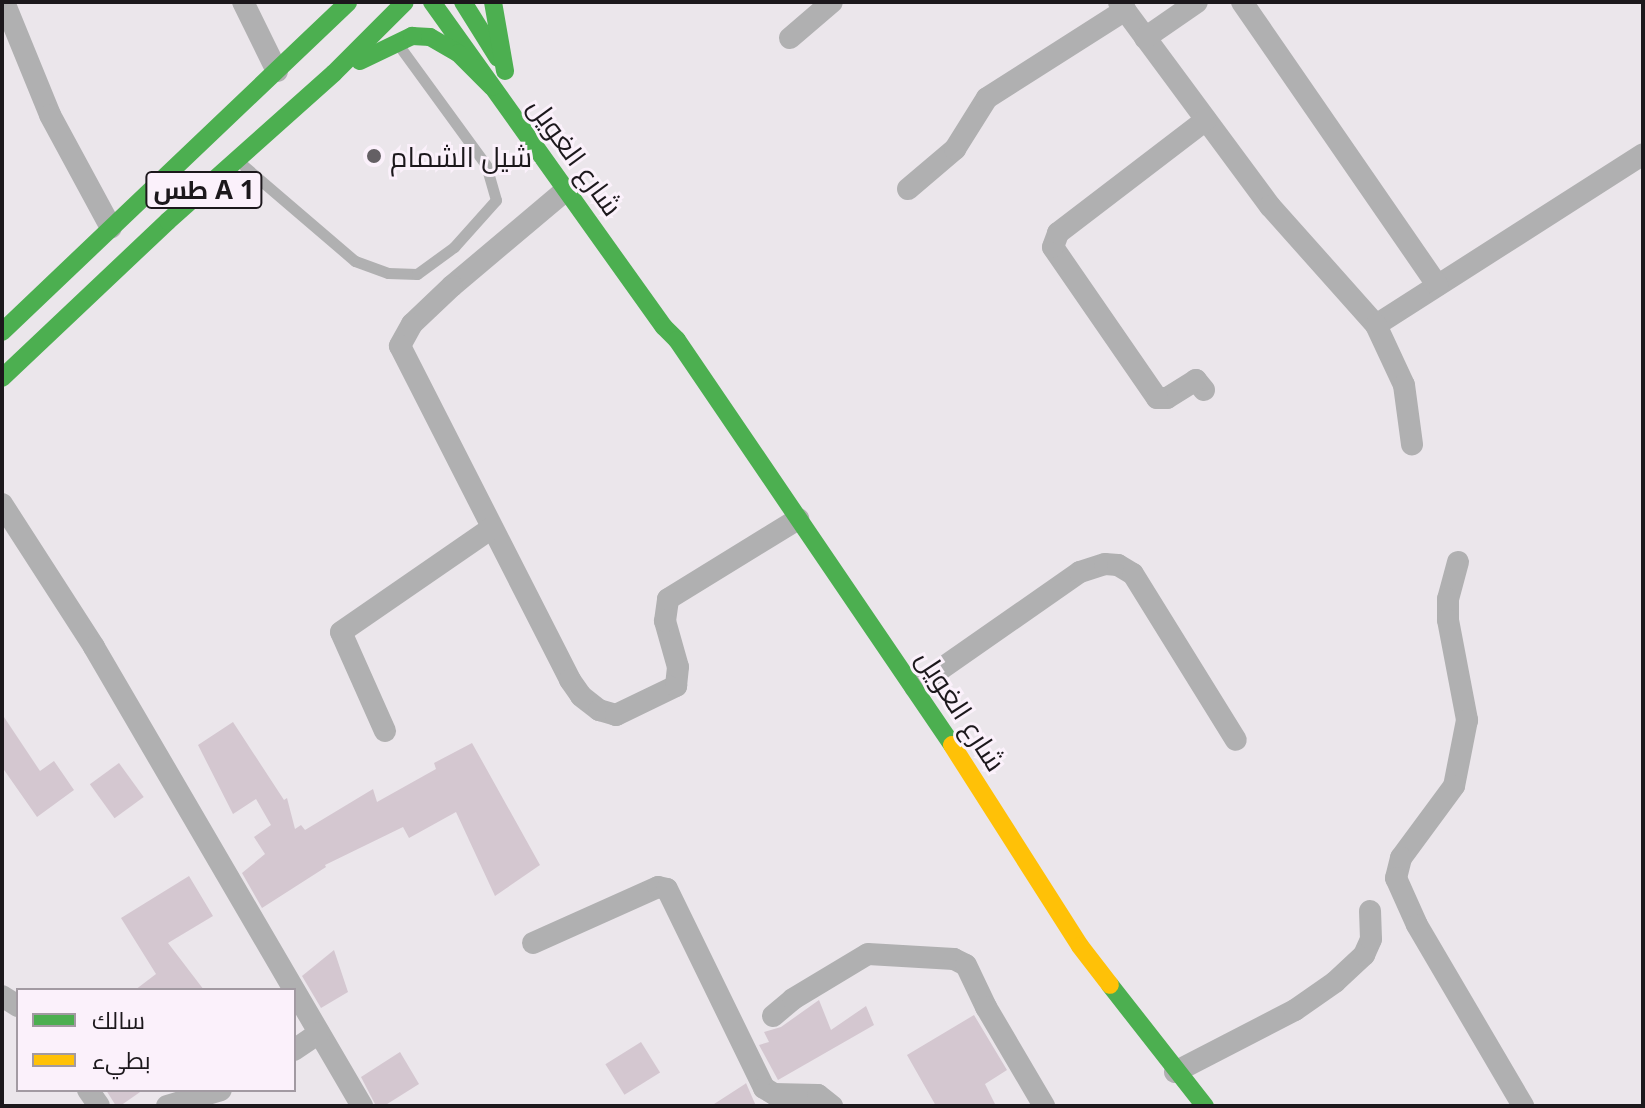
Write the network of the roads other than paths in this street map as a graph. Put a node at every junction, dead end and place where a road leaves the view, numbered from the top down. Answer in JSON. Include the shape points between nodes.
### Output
{"nodes":[{"id":1,"x":4,"y":2,"type":"edge"},
{"id":2,"x":243,"y":2,"type":"edge"},
{"id":3,"x":348,"y":2,"type":"edge"},
{"id":4,"x":405,"y":2,"type":"edge"},
{"id":5,"x":432,"y":2,"type":"edge"},
{"id":6,"x":463,"y":2,"type":"edge"},
{"id":7,"x":493,"y":2,"type":"edge"},
{"id":8,"x":832,"y":2,"type":"edge"},
{"id":9,"x":1197,"y":2,"type":"edge"},
{"id":10,"x":1242,"y":2,"type":"edge"},
{"id":11,"x":1122,"y":6,"type":"edge"},
{"id":12,"x":790,"y":38,"type":"dead end"},
{"id":13,"x":1145,"y":38,"type":"junction"},
{"id":14,"x":396,"y":42,"type":"junction"},
{"id":15,"x":277,"y":71,"type":"junction"},
{"id":16,"x":505,"y":71,"type":"junction"},
{"id":17,"x":334,"y":73,"type":"junction"},
{"id":18,"x":492,"y":87,"type":"junction"},
{"id":19,"x":1206,"y":120,"type":"junction"},
{"id":20,"x":1643,"y":154,"type":"edge"},
{"id":21,"x":237,"y":161,"type":"junction"},
{"id":22,"x":908,"y":189,"type":"dead end"},
{"id":23,"x":566,"y":190,"type":"junction"},
{"id":24,"x":111,"y":228,"type":"junction"},
{"id":25,"x":1437,"y":285,"type":"junction"},
{"id":26,"x":1376,"y":325,"type":"junction"},
{"id":27,"x":2,"y":332,"type":"edge"},
{"id":28,"x":677,"y":340,"type":"junction"},
{"id":29,"x":2,"y":378,"type":"edge"},
{"id":30,"x":1204,"y":390,"type":"dead end"},
{"id":31,"x":1412,"y":444,"type":"dead end"},
{"id":32,"x":2,"y":504,"type":"edge"},
{"id":33,"x":798,"y":519,"type":"junction"},
{"id":34,"x":492,"y":528,"type":"junction"},
{"id":35,"x":1458,"y":562,"type":"dead end"},
{"id":36,"x":915,"y":687,"type":"junction"},
{"id":37,"x":385,"y":731,"type":"dead end"},
{"id":38,"x":1236,"y":740,"type":"dead end"},
{"id":39,"x":1370,"y":911,"type":"dead end"},
{"id":40,"x":533,"y":943,"type":"dead end"},
{"id":41,"x":293,"y":988,"type":"edge"},
{"id":42,"x":296,"y":994,"type":"edge"},
{"id":43,"x":773,"y":1016,"type":"dead end"},
{"id":44,"x":319,"y":1033,"type":"junction"},
{"id":45,"x":296,"y":1049,"type":"edge"},
{"id":46,"x":1175,"y":1072,"type":"junction"},
{"id":47,"x":214,"y":1092,"type":"edge"},
{"id":48,"x":167,"y":1106,"type":"edge"},
{"id":49,"x":362,"y":1106,"type":"edge"},
{"id":50,"x":832,"y":1106,"type":"edge"},
{"id":51,"x":1044,"y":1106,"type":"edge"},
{"id":52,"x":1205,"y":1106,"type":"edge"},
{"id":53,"x":1523,"y":1106,"type":"edge"}],
"edges":[{"from":1,"to":24,"type":"street","via":[[50,115]]},
{"from":2,"to":15,"type":"street"},
{"from":3,"to":15,"type":"main road","number":"طس A 1"},
{"from":4,"to":17,"type":"main road","number":"طس A 1"},
{"from":5,"to":18,"type":"main road","name":"شارع الغويل"},
{"from":6,"to":16,"type":"main road","name":"شارع الغويل"},
{"from":7,"to":16,"type":"main road"},
{"from":8,"to":12,"type":"street"},
{"from":9,"to":13,"type":"street"},
{"from":10,"to":25,"type":"street"},
{"from":11,"to":13,"type":"street"},
{"from":11,"to":22,"type":"street","via":[[987,98],[955,149]]},
{"from":13,"to":19,"type":"street"},
{"from":14,"to":17,"type":"main road"},
{"from":14,"to":18,"type":"main road","via":[[430,37],[458,53]]},
{"from":14,"to":21,"type":"lane","via":[[486,165],[496,200],[454,247],[417,274],[388,273],[355,261]]},
{"from":15,"to":24,"type":"main road","number":"طس A 1"},
{"from":16,"to":28,"type":"main road","name":"شارع الغويل","via":[[671,316]]},
{"from":17,"to":21,"type":"main road","number":"طس A 1"},
{"from":18,"to":23,"type":"main road","name":"شارع الغويل"},
{"from":19,"to":26,"type":"street","via":[[1270,206]]},
{"from":19,"to":30,"type":"street","via":[[1058,233],[1053,247],[1157,398],[1167,398],[1194,380]]},
{"from":20,"to":25,"type":"street"},
{"from":21,"to":29,"type":"main road","number":"طس A 1"},
{"from":23,"to":28,"type":"main road","name":"شارع الغويل"},
{"from":23,"to":34,"type":"street","via":[[452,286],[412,324],[400,346]]},
{"from":24,"to":27,"type":"main road","number":"طس A 1"},
{"from":25,"to":26,"type":"street"},
{"from":26,"to":31,"type":"street","via":[[1404,385]]},
{"from":28,"to":33,"type":"main road","name":"شارع الغويل"},
{"from":32,"to":41,"type":"street","via":[[94,647]]},
{"from":33,"to":34,"type":"street","via":[[668,599],[665,621],[678,682],[616,715],[599,710],[570,680]]},
{"from":33,"to":36,"type":"main road","name":"شارع الغويل"},
{"from":34,"to":37,"type":"street","via":[[341,632]]},
{"from":35,"to":53,"type":"street","via":[[1448,620],[1467,720],[1454,786],[1401,858],[1396,878],[1417,925]]},
{"from":36,"to":38,"type":"street","via":[[1080,572],[1118,565],[1133,574]]},
{"from":36,"to":46,"type":"main road","name":"شارع الغويل","via":[[1080,946]]},
{"from":39,"to":46,"type":"street","via":[[1371,939],[1364,955],[1335,982],[1295,1010]]},
{"from":40,"to":50,"type":"street","via":[[658,887],[667,889],[764,1088],[774,1094],[818,1095]]},
{"from":42,"to":44,"type":"street"},
{"from":43,"to":51,"type":"street","via":[[868,954],[961,961]]},
{"from":44,"to":45,"type":"street"},
{"from":44,"to":49,"type":"street"},
{"from":46,"to":52,"type":"main road","name":"شارع الغويل"},
{"from":47,"to":48,"type":"street"}]}
